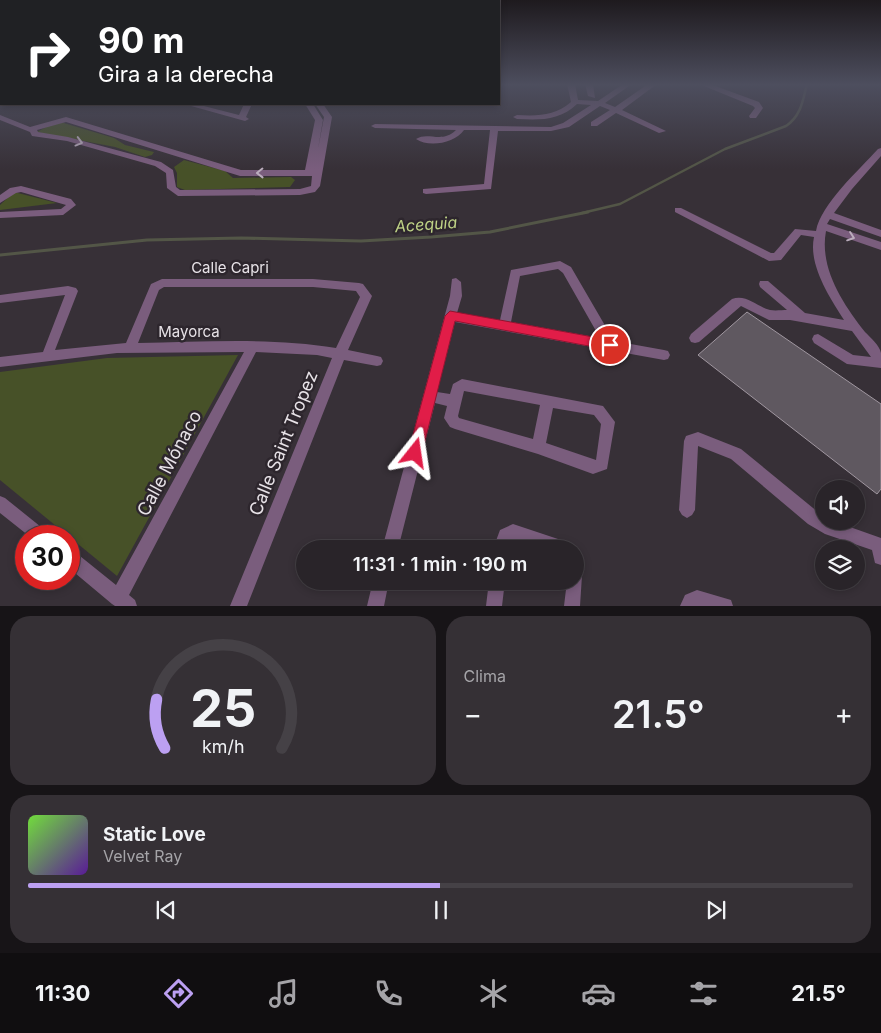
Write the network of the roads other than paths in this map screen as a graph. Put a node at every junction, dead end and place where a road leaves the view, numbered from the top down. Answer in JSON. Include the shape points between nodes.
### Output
{"nodes":[{"id":1,"x":218,"y":112,"type":"edge"},
{"id":2,"x":245,"y":112,"type":"edge"},
{"id":3,"x":314,"y":112,"type":"edge"},
{"id":4,"x":325,"y":112,"type":"edge"},
{"id":5,"x":564,"y":112,"type":"edge"},
{"id":6,"x":585,"y":112,"type":"edge"},
{"id":7,"x":612,"y":112,"type":"edge"},
{"id":8,"x":621,"y":112,"type":"edge"},
{"id":9,"x":756,"y":112,"type":"edge"},
{"id":10,"x":753,"y":116,"type":"dead end"},
{"id":11,"x":4,"y":117,"type":"edge"},
{"id":12,"x":517,"y":117,"type":"dead end"},
{"id":13,"x":594,"y":124,"type":"dead end"},
{"id":14,"x":375,"y":126,"type":"dead end"},
{"id":15,"x":461,"y":128,"type":"junction"},
{"id":16,"x":494,"y":128,"type":"junction"},
{"id":17,"x":33,"y":130,"type":"junction"},
{"id":18,"x":662,"y":131,"type":"dead end"},
{"id":19,"x":317,"y":134,"type":"junction"},
{"id":20,"x":326,"y":134,"type":"junction"},
{"id":21,"x":420,"y":139,"type":"dead end"},
{"id":22,"x":881,"y":150,"type":"edge"},
{"id":23,"x":172,"y":153,"type":"junction"},
{"id":24,"x":158,"y":164,"type":"junction"},
{"id":25,"x":313,"y":173,"type":"junction"},
{"id":26,"x":426,"y":191,"type":"dead end"},
{"id":27,"x":0,"y":200,"type":"edge"},
{"id":28,"x":678,"y":210,"type":"dead end"},
{"id":29,"x":0,"y":215,"type":"edge"},
{"id":30,"x":829,"y":215,"type":"junction"},
{"id":31,"x":821,"y":230,"type":"junction"},
{"id":32,"x":881,"y":234,"type":"edge"},
{"id":33,"x":881,"y":246,"type":"edge"},
{"id":34,"x":456,"y":282,"type":"dead end"},
{"id":35,"x":764,"y":284,"type":"dead end"},
{"id":36,"x":366,"y":296,"type":"joint"},
{"id":37,"x":0,"y":299,"type":"edge"},
{"id":38,"x":450,"y":316,"type":"junction"},
{"id":39,"x":801,"y":316,"type":"junction"},
{"id":40,"x":505,"y":326,"type":"junction"},
{"id":41,"x":854,"y":327,"type":"junction"},
{"id":42,"x":695,"y":338,"type":"dead end"},
{"id":43,"x":818,"y":339,"type":"dead end"},
{"id":44,"x":610,"y":345,"type":"junction"},
{"id":45,"x":253,"y":347,"type":"junction"},
{"id":46,"x":130,"y":348,"type":"junction"},
{"id":47,"x":340,"y":354,"type":"junction"},
{"id":48,"x":664,"y":355,"type":"dead end"},
{"id":49,"x":47,"y":356,"type":"junction"},
{"id":50,"x":377,"y":361,"type":"dead end"},
{"id":51,"x":0,"y":362,"type":"edge"},
{"id":52,"x":881,"y":362,"type":"edge"},
{"id":53,"x":430,"y":396,"type":"junction"},
{"id":54,"x":454,"y":401,"type":"junction"},
{"id":55,"x":548,"y":401,"type":"junction"},
{"id":56,"x":538,"y":447,"type":"junction"},
{"id":57,"x":0,"y":503,"type":"edge"},
{"id":58,"x":687,"y":510,"type":"dead end"},
{"id":59,"x":27,"y":525,"type":"edge"},
{"id":60,"x":392,"y":540,"type":"edge"},
{"id":61,"x":504,"y":540,"type":"edge"},
{"id":62,"x":537,"y":540,"type":"edge"},
{"id":63,"x":880,"y":551,"type":"edge"},
{"id":64,"x":80,"y":567,"type":"edge"},
{"id":65,"x":379,"y":590,"type":"edge"},
{"id":66,"x":496,"y":590,"type":"edge"},
{"id":67,"x":573,"y":590,"type":"edge"},
{"id":68,"x":123,"y":602,"type":"edge"},
{"id":69,"x":238,"y":606,"type":"edge"},
{"id":70,"x":375,"y":606,"type":"edge"},
{"id":71,"x":494,"y":606,"type":"edge"},
{"id":72,"x":572,"y":606,"type":"edge"},
{"id":73,"x":688,"y":606,"type":"edge"},
{"id":74,"x":725,"y":606,"type":"edge"}],
"edges":[{"from":1,"to":2,"type":"street","via":[[243,119]]},
{"from":3,"to":19,"type":"street","via":[[319,120]]},
{"from":4,"to":20,"type":"street","via":[[328,117]]},
{"from":5,"to":12,"type":"street","via":[[541,118]]},
{"from":6,"to":16,"type":"street","via":[[556,128]]},
{"from":7,"to":13,"type":"street"},
{"from":8,"to":18,"type":"street"},
{"from":9,"to":10,"type":"street"},
{"from":11,"to":17,"type":"street","via":[[24,130]]},
{"from":14,"to":15,"type":"street"},
{"from":15,"to":16,"type":"street"},
{"from":15,"to":21,"type":"street","via":[[449,139]]},
{"from":16,"to":26,"type":"street","via":[[488,187]]},
{"from":17,"to":23,"type":"street","via":[[66,119]]},
{"from":17,"to":24,"type":"street","one_way":true,"via":[[35,134],[68,139]]},
{"from":19,"to":20,"type":"street"},
{"from":19,"to":25,"type":"street"},
{"from":20,"to":25,"type":"street"},
{"from":22,"to":30,"type":"street"},
{"from":23,"to":24,"type":"street"},
{"from":25,"to":23,"type":"street","one_way":true,"via":[[240,173]]},
{"from":24,"to":25,"type":"street","via":[[170,172],[172,188],[178,193],[308,191],[315,186]]},
{"from":27,"to":29,"type":"street","via":[[20,189],[68,201],[71,205],[62,212]]},
{"from":28,"to":31,"type":"street","via":[[769,257],[777,257],[799,230]]},
{"from":30,"to":31,"type":"street"},
{"from":30,"to":32,"type":"street"},
{"from":31,"to":33,"type":"street","one_way":true},
{"from":31,"to":41,"type":"street","via":[[819,242],[826,278]]},
{"from":34,"to":38,"type":"street"},
{"from":35,"to":39,"type":"street"},
{"from":36,"to":46,"type":"street","name":"Calle Capri","via":[[359,287],[313,282],[162,283],[155,287]]},
{"from":36,"to":47,"type":"street","name":"Calle Saint Tropez"},
{"from":37,"to":49,"type":"street","via":[[72,291]]},
{"from":38,"to":40,"type":"street"},
{"from":38,"to":53,"type":"street"},
{"from":39,"to":41,"type":"street"},
{"from":39,"to":42,"type":"street","via":[[769,315],[742,302],[734,302]]},
{"from":40,"to":44,"type":"street"},
{"from":40,"to":44,"type":"street","via":[[514,273],[560,266],[567,270]]},
{"from":41,"to":52,"type":"street"},
{"from":43,"to":52,"type":"street","via":[[851,360]]},
{"from":44,"to":48,"type":"street"},
{"from":45,"to":46,"type":"street","name":"Mayorca"},
{"from":45,"to":47,"type":"street","name":"Mayorca","via":[[297,348]]},
{"from":45,"to":68,"type":"street","name":"Calle Mónaco"},
{"from":46,"to":49,"type":"street","name":"Mayorca"},
{"from":47,"to":50,"type":"street","name":"Mayorca"},
{"from":47,"to":69,"type":"street","name":"Calle Saint Tropez"},
{"from":49,"to":51,"type":"street","name":"Mayorca"},
{"from":53,"to":54,"type":"street"},
{"from":53,"to":60,"type":"street"},
{"from":54,"to":55,"type":"street","via":[[458,388],[462,386]]},
{"from":54,"to":56,"type":"street","via":[[451,418],[455,423]]},
{"from":55,"to":56,"type":"street"},
{"from":55,"to":56,"type":"street","via":[[598,410],[605,416],[608,422],[602,464],[593,467]]},
{"from":57,"to":59,"type":"street"},
{"from":58,"to":63,"type":"street","via":[[691,441],[698,439],[736,454],[813,519]]},
{"from":61,"to":62,"type":"street","via":[[505,535],[513,532]]},
{"from":64,"to":68,"type":"street"},
{"from":65,"to":70,"type":"street"},
{"from":66,"to":71,"type":"street"},
{"from":67,"to":72,"type":"street"},
{"from":73,"to":74,"type":"street","via":[[697,598]]}]}
